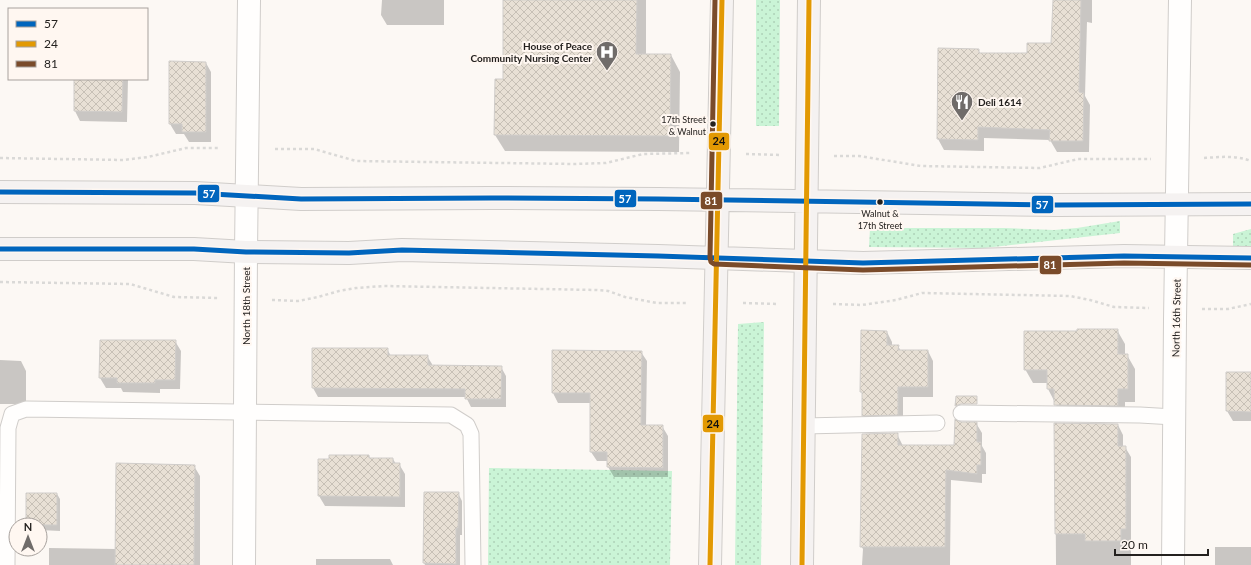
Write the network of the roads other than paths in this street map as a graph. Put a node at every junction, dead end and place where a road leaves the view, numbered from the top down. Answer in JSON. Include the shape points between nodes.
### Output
{"nodes":[{"id":1,"x":249,"y":0,"type":"edge"},
{"id":2,"x":722,"y":0,"type":"edge"},
{"id":3,"x":810,"y":0,"type":"edge"},
{"id":4,"x":1180,"y":0,"type":"edge"},
{"id":5,"x":0,"y":192,"type":"edge"},
{"id":6,"x":247,"y":197,"type":"junction"},
{"id":7,"x":718,"y":200,"type":"junction"},
{"id":8,"x":807,"y":201,"type":"junction"},
{"id":9,"x":1177,"y":204,"type":"junction"},
{"id":10,"x":1251,"y":204,"type":"edge"},
{"id":11,"x":0,"y":249,"type":"edge"},
{"id":12,"x":246,"y":252,"type":"junction"},
{"id":13,"x":1177,"y":257,"type":"junction"},
{"id":14,"x":717,"y":258,"type":"junction"},
{"id":15,"x":1251,"y":258,"type":"edge"},
{"id":16,"x":806,"y":260,"type":"junction"},
{"id":17,"x":246,"y":411,"type":"junction"},
{"id":18,"x":961,"y":413,"type":"dead end"},
{"id":19,"x":1174,"y":417,"type":"junction"},
{"id":20,"x":937,"y":423,"type":"dead end"},
{"id":21,"x":804,"y":426,"type":"junction"},
{"id":22,"x":7,"y":565,"type":"edge"},
{"id":23,"x":244,"y":565,"type":"edge"},
{"id":24,"x":473,"y":565,"type":"edge"},
{"id":25,"x":710,"y":565,"type":"edge"},
{"id":26,"x":802,"y":565,"type":"edge"},
{"id":27,"x":1173,"y":565,"type":"edge"}],
"edges":[{"from":1,"to":6,"type":"street","name":"North 18th Street"},
{"from":2,"to":7,"type":"main road"},
{"from":3,"to":8,"type":"main road"},
{"from":4,"to":9,"type":"street","name":"North 16th Street"},
{"from":5,"to":6,"type":"main road","via":[[195,193]]},
{"from":6,"to":7,"type":"main road"},
{"from":6,"to":12,"type":"street","name":"North 18th Street"},
{"from":7,"to":8,"type":"main road"},
{"from":7,"to":14,"type":"main road"},
{"from":8,"to":9,"type":"main road"},
{"from":8,"to":16,"type":"main road"},
{"from":9,"to":10,"type":"main road"},
{"from":9,"to":13,"type":"street","name":"North 16th Street"},
{"from":11,"to":12,"type":"main road","via":[[194,248]]},
{"from":12,"to":14,"type":"main road","via":[[349,253],[402,250]]},
{"from":12,"to":17,"type":"street","name":"North 18th Street"},
{"from":13,"to":15,"type":"main road"},
{"from":13,"to":16,"type":"main road","via":[[1124,256],[863,263]]},
{"from":13,"to":19,"type":"street","name":"North 16th Street"},
{"from":14,"to":16,"type":"main road"},
{"from":14,"to":25,"type":"main road"},
{"from":16,"to":21,"type":"main road"},
{"from":17,"to":22,"type":"lane","via":[[26,409],[12,414],[8,428]]},
{"from":17,"to":23,"type":"street","name":"North 18th Street"},
{"from":17,"to":24,"type":"lane","via":[[451,415],[466,425],[471,434]]},
{"from":18,"to":19,"type":"lane"},
{"from":19,"to":27,"type":"street","name":"North 16th Street"},
{"from":20,"to":21,"type":"lane"},
{"from":21,"to":26,"type":"main road"}]}
